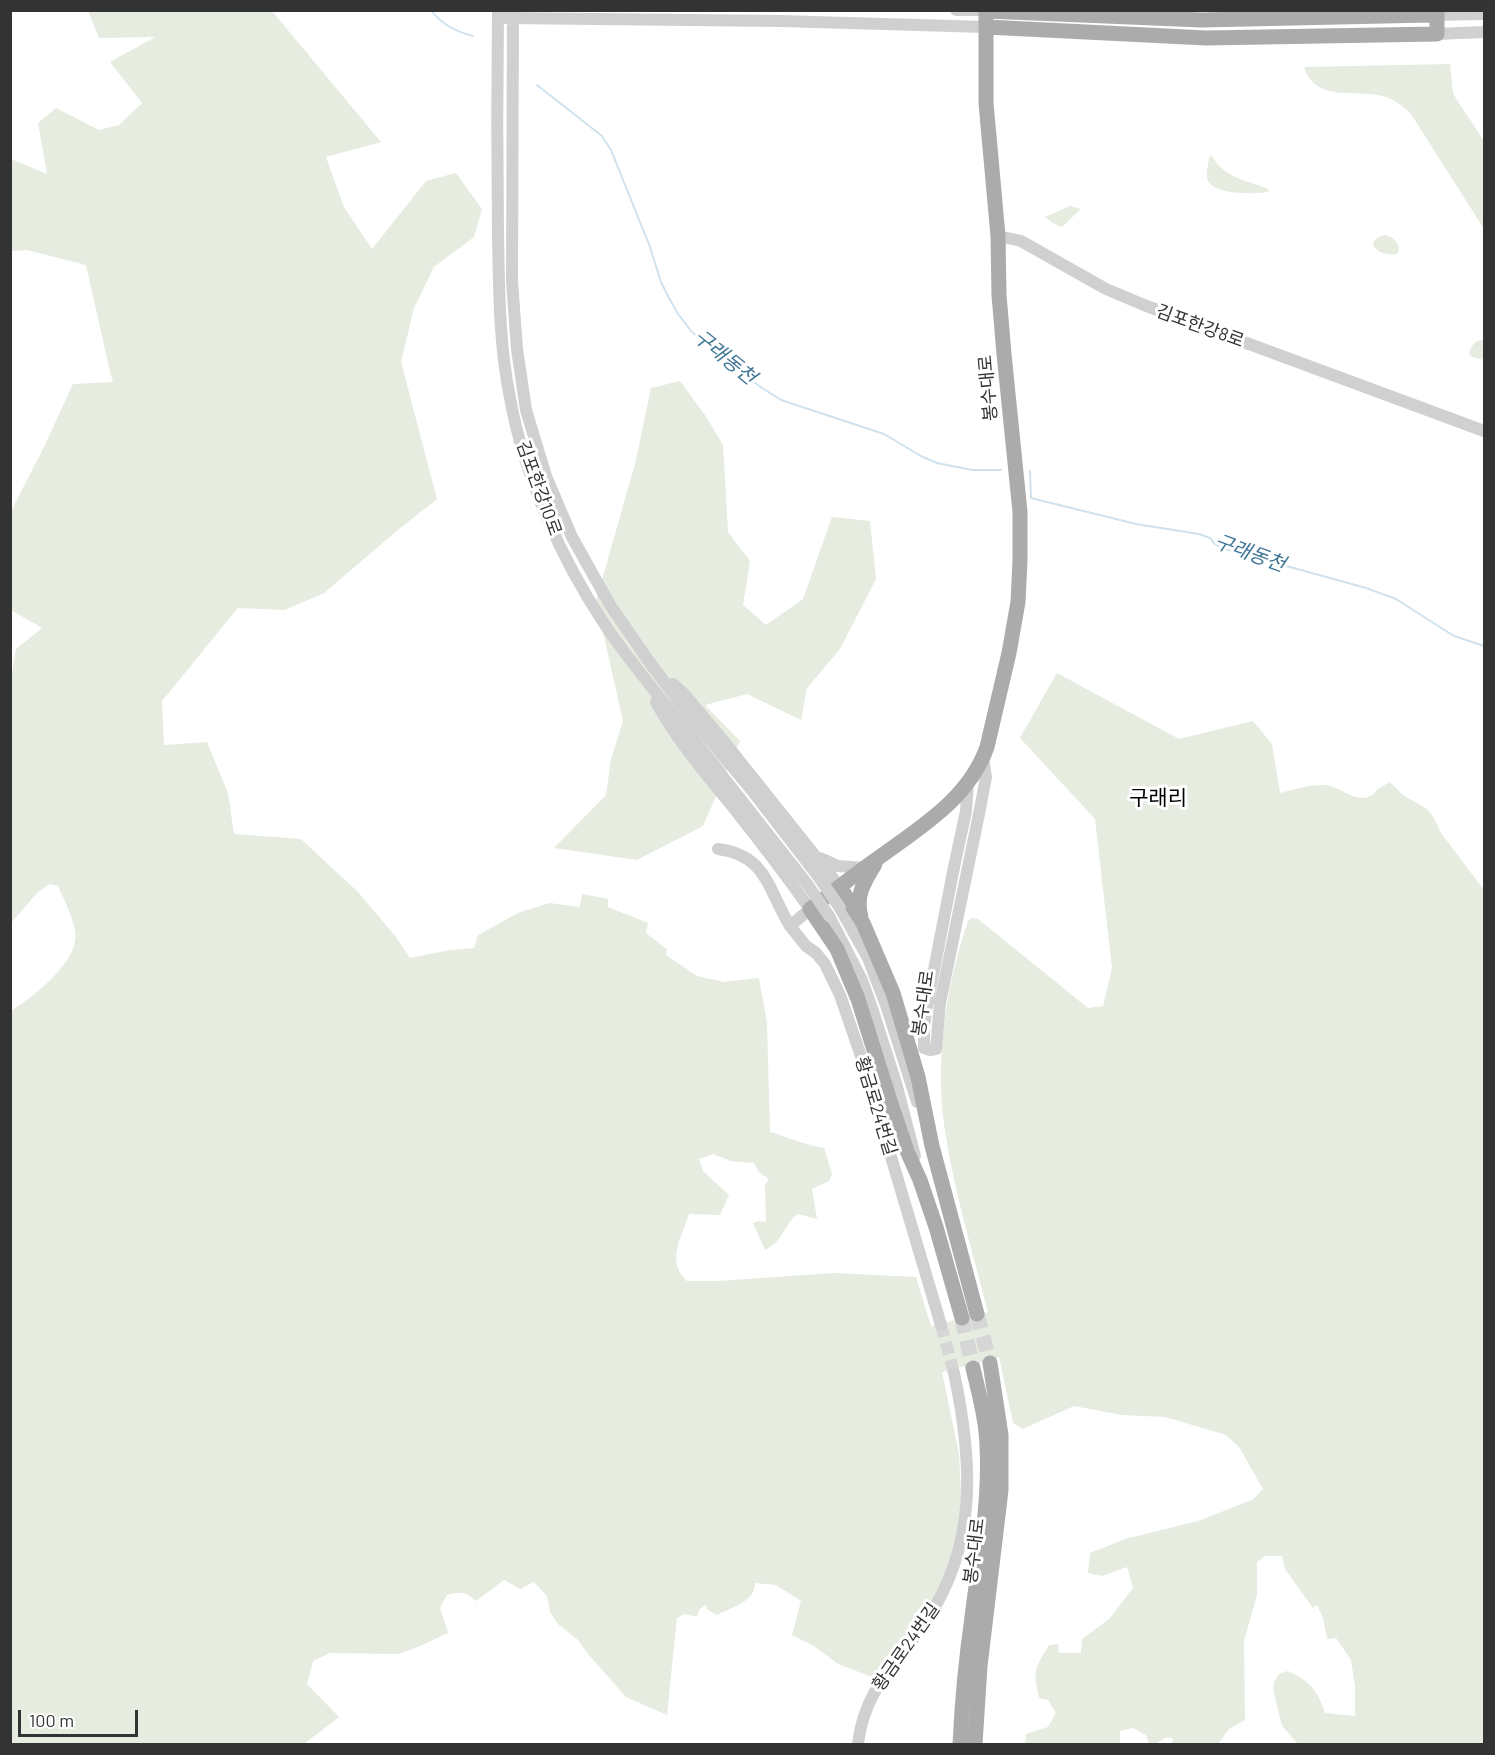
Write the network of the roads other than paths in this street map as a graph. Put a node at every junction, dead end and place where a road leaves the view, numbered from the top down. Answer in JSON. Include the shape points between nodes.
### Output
{"nodes":[{"id":1,"x":956,"y":10,"type":"edge"},
{"id":2,"x":1365,"y":10,"type":"edge"},
{"id":3,"x":986,"y":11,"type":"edge"},
{"id":4,"x":1429,"y":13,"type":"edge"},
{"id":5,"x":498,"y":14,"type":"edge"},
{"id":6,"x":513,"y":14,"type":"edge"},
{"id":7,"x":1485,"y":14,"type":"edge"},
{"id":8,"x":1321,"y":18,"type":"junction"},
{"id":9,"x":986,"y":27,"type":"junction"},
{"id":10,"x":1485,"y":32,"type":"edge"},
{"id":11,"x":1429,"y":34,"type":"junction"},
{"id":12,"x":998,"y":236,"type":"junction"},
{"id":13,"x":1485,"y":433,"type":"edge"},
{"id":14,"x":650,"y":663,"type":"junction"},
{"id":15,"x":638,"y":670,"type":"junction"},
{"id":16,"x":983,"y":758,"type":"junction"},
{"id":17,"x":968,"y":784,"type":"junction"},
{"id":18,"x":980,"y":808,"type":"junction"},
{"id":19,"x":943,"y":809,"type":"junction"},
{"id":20,"x":963,"y":824,"type":"junction"},
{"id":21,"x":718,"y":849,"type":"dead end"},
{"id":22,"x":816,"y":856,"type":"junction"},
{"id":23,"x":879,"y":857,"type":"junction"},
{"id":24,"x":865,"y":868,"type":"junction"},
{"id":25,"x":818,"y":876,"type":"joint"},
{"id":26,"x":808,"y":885,"type":"joint"},
{"id":27,"x":840,"y":887,"type":"junction"},
{"id":28,"x":810,"y":909,"type":"junction"},
{"id":29,"x":863,"y":923,"type":"junction"},
{"id":30,"x":790,"y":926,"type":"junction"},
{"id":31,"x":932,"y":1146,"type":"junction"},
{"id":32,"x":920,"y":1180,"type":"junction"},
{"id":33,"x":941,"y":1325,"type":"tunnel mouth"},
{"id":34,"x":990,"y":1363,"type":"tunnel mouth"},
{"id":35,"x":973,"y":1368,"type":"tunnel mouth"},
{"id":36,"x":954,"y":1374,"type":"tunnel mouth"},
{"id":37,"x":858,"y":1744,"type":"edge"},
{"id":38,"x":960,"y":1744,"type":"edge"},
{"id":39,"x":975,"y":1744,"type":"edge"}],
"edges":[{"from":1,"to":3,"type":"street"},
{"from":2,"to":8,"type":"main road"},
{"from":3,"to":8,"type":"main road","via":[[1201,20]]},
{"from":3,"to":9,"type":"main road","name":"봉수대로"},
{"from":4,"to":7,"type":"street"},
{"from":4,"to":8,"type":"main road"},
{"from":4,"to":11,"type":"main road"},
{"from":5,"to":6,"type":"street"},
{"from":5,"to":15,"type":"street","name":"김포한강10로","via":[[500,311],[510,399],[523,451],[547,518],[605,624]]},
{"from":6,"to":9,"type":"street"},
{"from":6,"to":14,"type":"street","name":"김포한강10로","via":[[512,281],[526,410],[546,476],[572,537],[610,605]]},
{"from":9,"to":11,"type":"main road","via":[[1206,38]]},
{"from":9,"to":12,"type":"main road","name":"봉수대로","via":[[986,103]]},
{"from":10,"to":11,"type":"street"},
{"from":12,"to":13,"type":"street","name":"김포한강8로","via":[[1021,241],[1144,305]]},
{"from":12,"to":16,"type":"main road","name":"봉수대로","via":[[1000,307],[1020,512],[1020,579],[1009,653]]},
{"from":14,"to":22,"type":"street","via":[[685,695]]},
{"from":14,"to":25,"type":"street","name":"김포한강10로"},
{"from":15,"to":26,"type":"street","name":"김포한강10로"},
{"from":15,"to":28,"type":"street","via":[[666,719]]},
{"from":16,"to":17,"type":"main road","name":"봉수대로"},
{"from":16,"to":18,"type":"street","name":"봉수대로","via":[[986,777]]},
{"from":17,"to":18,"type":"street"},
{"from":17,"to":19,"type":"main road","name":"봉수대로"},
{"from":17,"to":20,"type":"street","name":"봉수대로"},
{"from":18,"to":20,"type":"street","name":"봉수대로","via":[[940,1003],[936,1049],[930,1050],[924,1048],[924,1026]]},
{"from":19,"to":20,"type":"street"},
{"from":19,"to":23,"type":"main road","name":"봉수대로"},
{"from":21,"to":30,"type":"street","name":"황금로24번길","via":[[741,854],[756,866]]},
{"from":22,"to":24,"type":"street","via":[[838,866]]},
{"from":22,"to":27,"type":"street"},
{"from":23,"to":24,"type":"main road","name":"봉수대로"},
{"from":23,"to":29,"type":"main road","via":[[859,895]]},
{"from":24,"to":27,"type":"main road","name":"봉수대로"},
{"from":25,"to":31,"type":"street","name":"봉수대로","bridge":true,"via":[[868,958]]},
{"from":26,"to":32,"type":"street","name":"봉수대로","bridge":true,"via":[[862,980],[896,1083]]},
{"from":27,"to":28,"type":"main road","name":"봉수대로"},
{"from":27,"to":29,"type":"main road"},
{"from":28,"to":30,"type":"street"},
{"from":28,"to":32,"type":"main road","via":[[837,949],[858,999],[894,1114]]},
{"from":29,"to":31,"type":"main road","via":[[893,993],[918,1077]]},
{"from":30,"to":33,"type":"street","name":"황금로24번길","via":[[825,964],[840,995]]},
{"from":31,"to":32,"type":"main road","name":"봉수대로","via":[[970,1316]]},
{"from":34,"to":39,"type":"main road","name":"봉수대로","via":[[1001,1434],[1001,1490]]},
{"from":35,"to":38,"type":"main road","name":"봉수대로","via":[[983,1409],[988,1473]]},
{"from":36,"to":37,"type":"street","name":"황금로24번길","via":[[968,1466],[961,1541],[940,1599],[873,1693]]}]}
